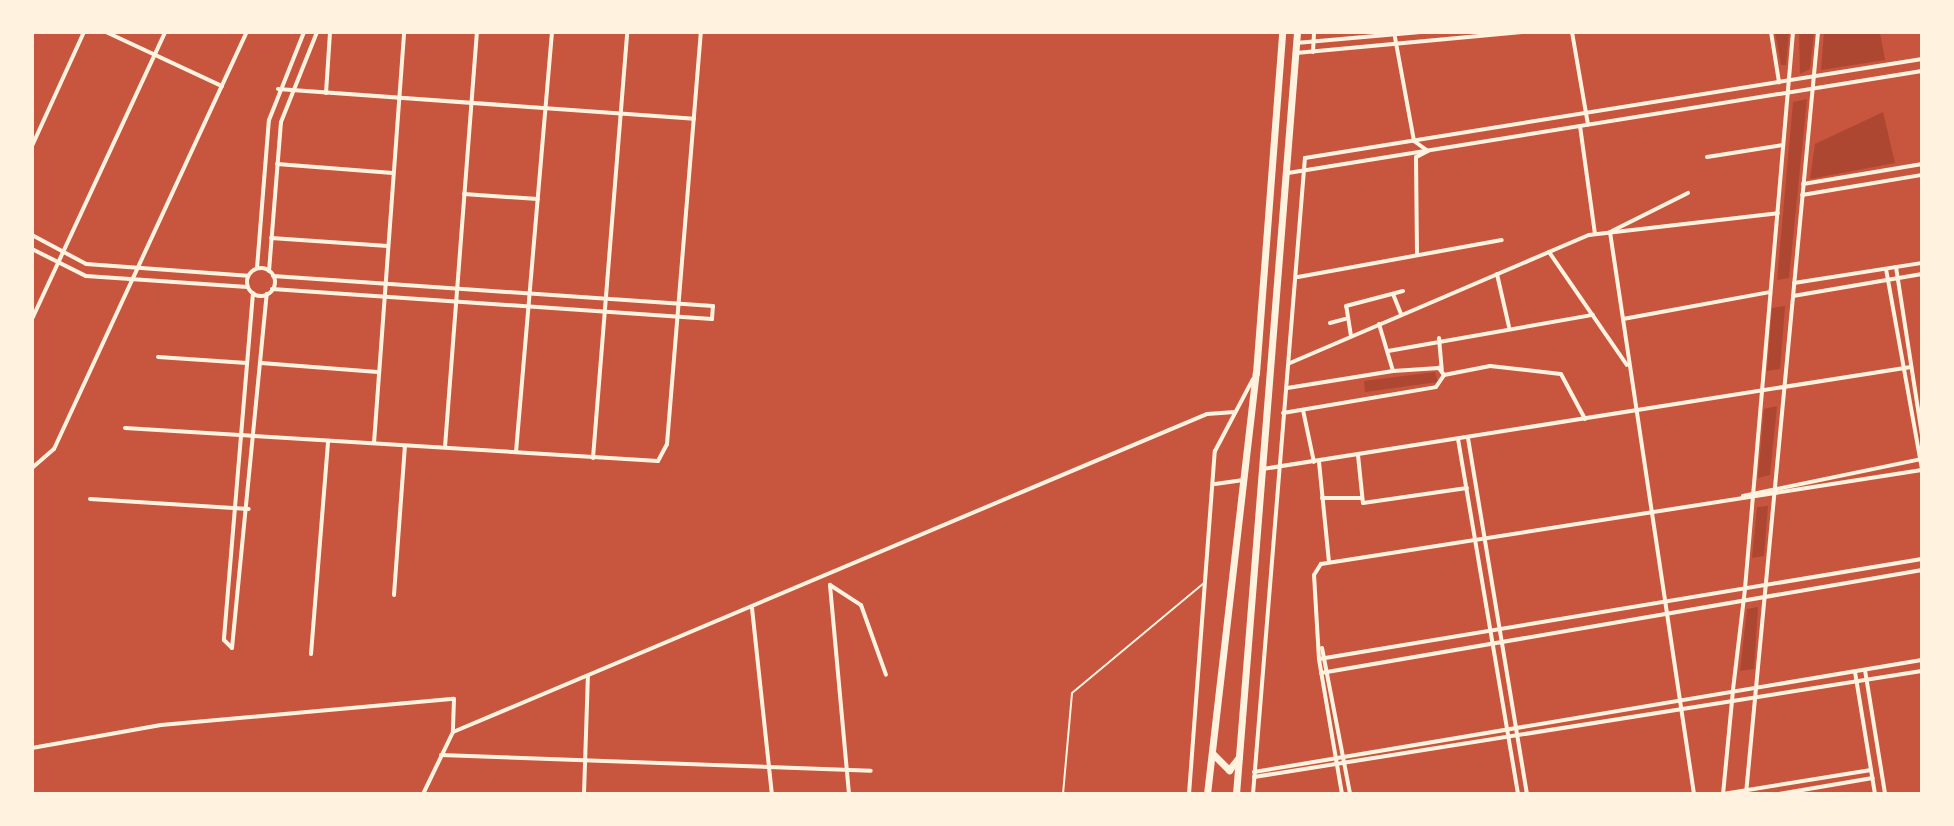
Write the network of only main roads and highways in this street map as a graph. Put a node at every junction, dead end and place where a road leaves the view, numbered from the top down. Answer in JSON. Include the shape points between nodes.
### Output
{"nodes":[{"id":1,"x":1282,"y":32,"type":"edge"},
{"id":2,"x":1297,"y":32,"type":"edge"},
{"id":3,"x":1212,"y":752,"type":"junction"},
{"id":4,"x":1241,"y":754,"type":"junction"},
{"id":5,"x":1207,"y":794,"type":"edge"},
{"id":6,"x":1236,"y":794,"type":"edge"}],
"edges":[{"from":1,"to":3,"type":"highway","via":[[1256,373]]},
{"from":2,"to":4,"type":"highway"},
{"from":3,"to":4,"type":"highway","via":[[1229,770]]},
{"from":3,"to":5,"type":"highway"},
{"from":4,"to":6,"type":"highway"}]}
